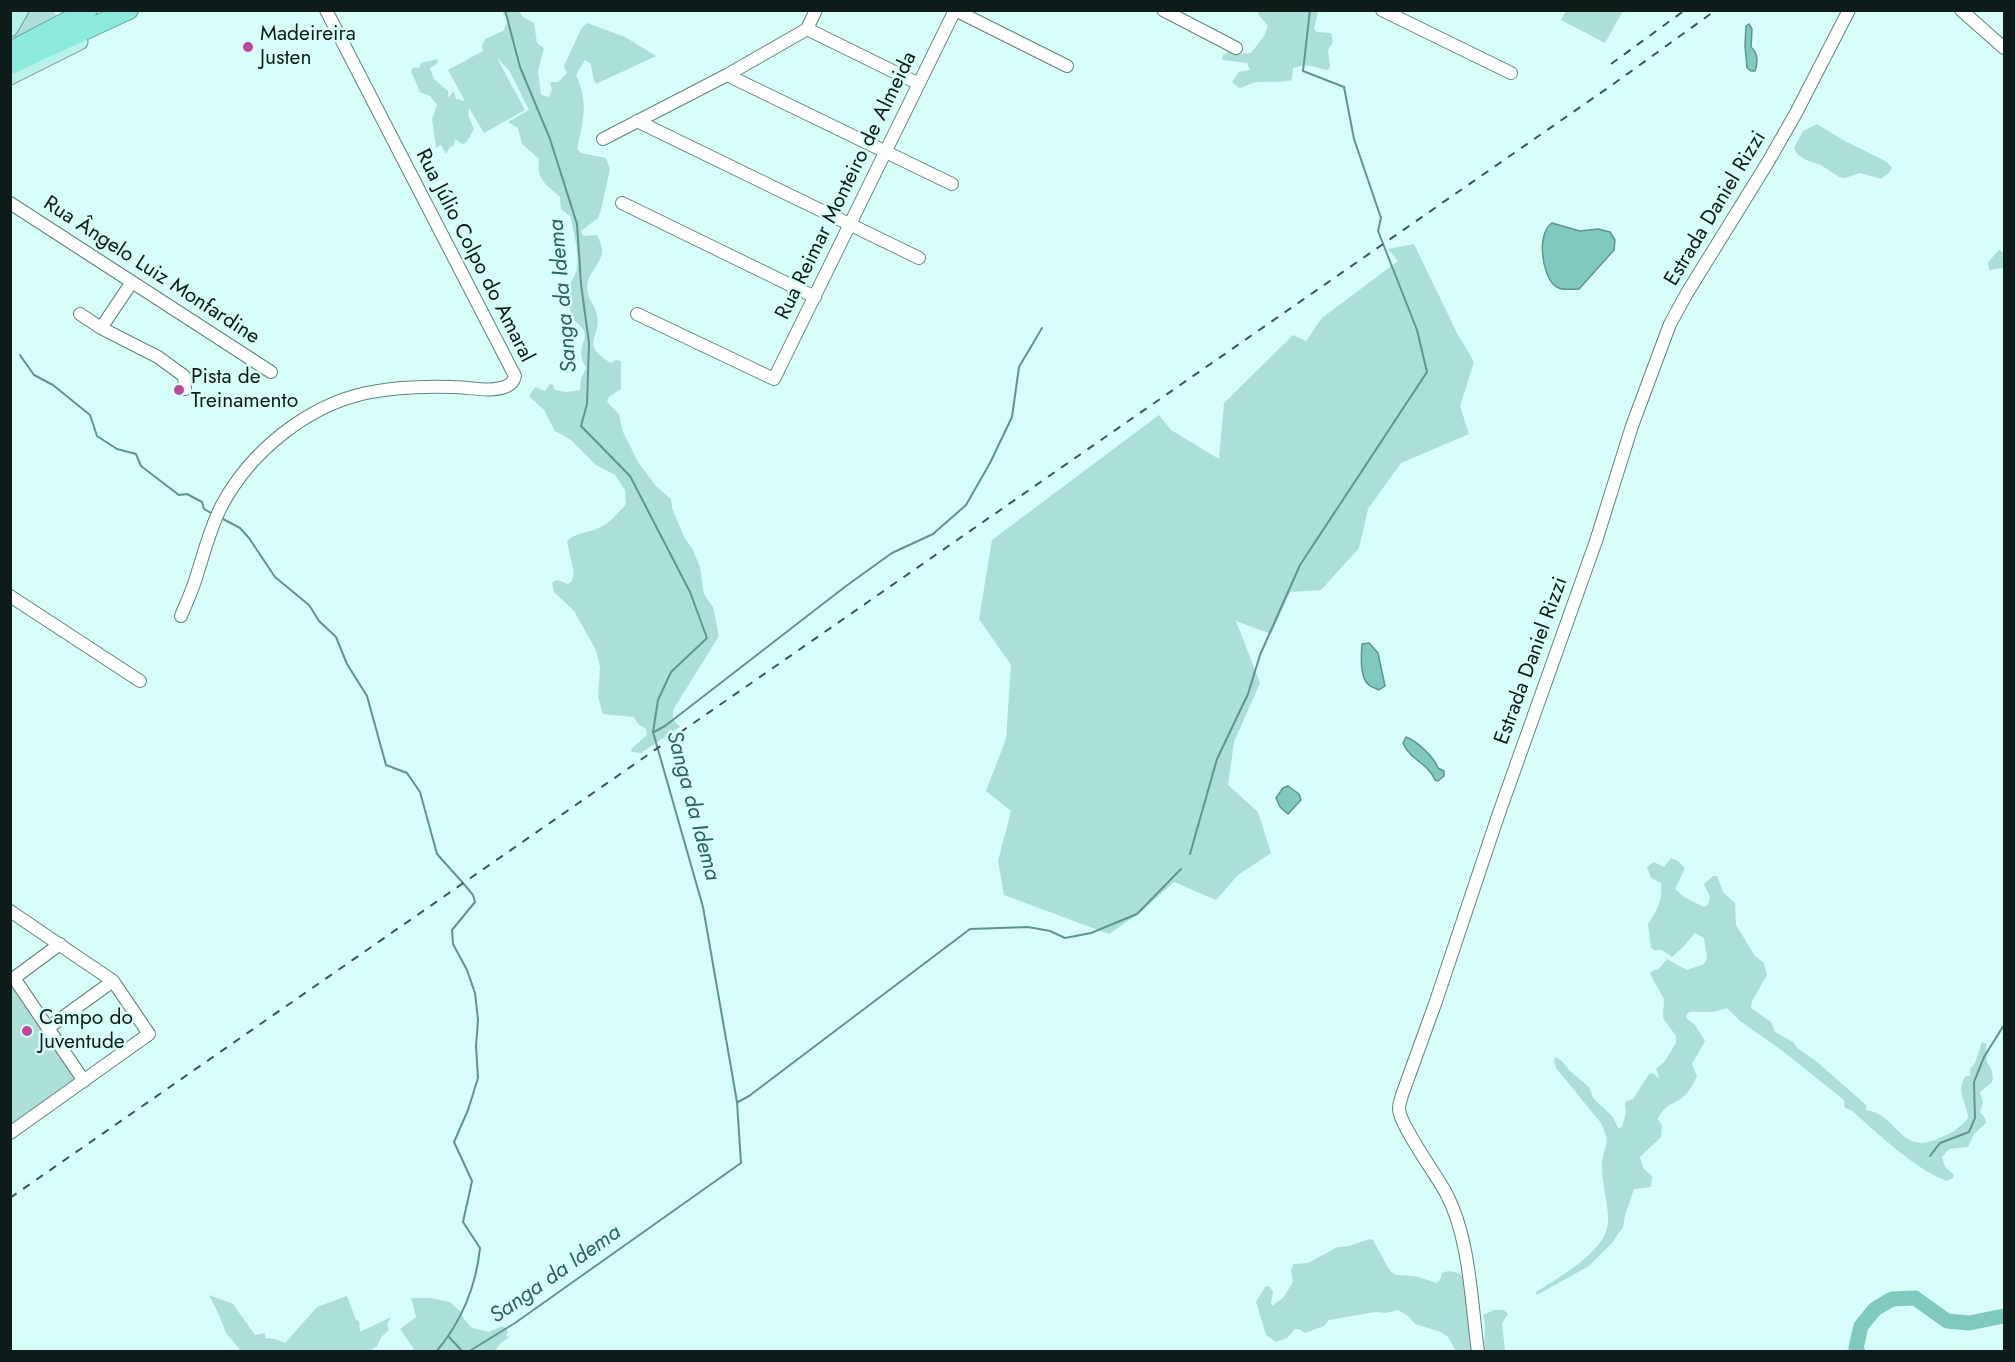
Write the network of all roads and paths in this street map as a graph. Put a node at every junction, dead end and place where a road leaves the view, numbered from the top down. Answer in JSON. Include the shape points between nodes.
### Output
{"nodes":[{"id":1,"x":21,"y":10,"type":"edge"},
{"id":2,"x":88,"y":10,"type":"edge"},
{"id":3,"x":326,"y":10,"type":"edge"},
{"id":4,"x":816,"y":10,"type":"edge"},
{"id":5,"x":955,"y":10,"type":"edge"},
{"id":6,"x":1163,"y":10,"type":"edge"},
{"id":7,"x":1382,"y":10,"type":"edge"},
{"id":8,"x":1849,"y":10,"type":"edge"},
{"id":9,"x":1961,"y":10,"type":"edge"},
{"id":10,"x":129,"y":11,"type":"edge"},
{"id":11,"x":64,"y":16,"type":"edge"},
{"id":12,"x":10,"y":29,"type":"edge"},
{"id":13,"x":807,"y":29,"type":"junction"},
{"id":14,"x":61,"y":42,"type":"junction"},
{"id":15,"x":13,"y":47,"type":"edge"},
{"id":16,"x":1236,"y":48,"type":"dead end"},
{"id":17,"x":2004,"y":48,"type":"edge"},
{"id":18,"x":10,"y":64,"type":"edge"},
{"id":19,"x":1067,"y":66,"type":"dead end"},
{"id":20,"x":1511,"y":73,"type":"dead end"},
{"id":21,"x":727,"y":75,"type":"junction"},
{"id":22,"x":10,"y":77,"type":"edge"},
{"id":23,"x":919,"y":84,"type":"junction"},
{"id":24,"x":637,"y":121,"type":"junction"},
{"id":25,"x":603,"y":139,"type":"dead end"},
{"id":26,"x":886,"y":151,"type":"junction"},
{"id":27,"x":952,"y":184,"type":"dead end"},
{"id":28,"x":10,"y":203,"type":"edge"},
{"id":29,"x":622,"y":203,"type":"dead end"},
{"id":30,"x":849,"y":226,"type":"junction"},
{"id":31,"x":919,"y":258,"type":"dead end"},
{"id":32,"x":132,"y":282,"type":"junction"},
{"id":33,"x":815,"y":297,"type":"junction"},
{"id":34,"x":80,"y":314,"type":"dead end"},
{"id":35,"x":637,"y":314,"type":"dead end"},
{"id":36,"x":102,"y":328,"type":"junction"},
{"id":37,"x":271,"y":372,"type":"dead end"},
{"id":38,"x":185,"y":389,"type":"dead end"},
{"id":39,"x":10,"y":596,"type":"edge"},
{"id":40,"x":181,"y":616,"type":"dead end"},
{"id":41,"x":140,"y":681,"type":"dead end"},
{"id":42,"x":10,"y":911,"type":"edge"},
{"id":43,"x":60,"y":944,"type":"junction"},
{"id":44,"x":113,"y":981,"type":"junction"},
{"id":45,"x":48,"y":1028,"type":"junction"},
{"id":46,"x":84,"y":1081,"type":"junction"},
{"id":47,"x":10,"y":1133,"type":"edge"},
{"id":48,"x":1478,"y":1352,"type":"edge"}],
"edges":[{"from":1,"to":12,"type":"main road"},
{"from":2,"to":11,"type":"highway"},
{"from":3,"to":40,"type":"street","name":"Rua Júlio Colpo do Amaral","via":[[515,376],[508,386],[496,389],[395,388],[344,399],[291,428],[247,468],[220,509]]},
{"from":4,"to":13,"type":"street"},
{"from":5,"to":19,"type":"street"},
{"from":5,"to":23,"type":"street","name":"Rua Reimar Monteiro de Almeida"},
{"from":6,"to":16,"type":"street"},
{"from":7,"to":20,"type":"street"},
{"from":8,"to":48,"type":"street","name":"Estrada Daniel Rizzi","via":[[1796,113],[1670,324],[1402,1095],[1399,1110],[1406,1127],[1457,1218]]},
{"from":9,"to":17,"type":"street"},
{"from":10,"to":14,"type":"highway"},
{"from":10,"to":22,"type":"main road","via":[[113,26]]},
{"from":11,"to":14,"type":"highway","via":[[67,32]]},
{"from":11,"to":15,"type":"highway"},
{"from":13,"to":21,"type":"street"},
{"from":13,"to":23,"type":"street"},
{"from":14,"to":18,"type":"highway"},
{"from":21,"to":24,"type":"street"},
{"from":21,"to":26,"type":"street"},
{"from":23,"to":26,"type":"street","name":"Rua Reimar Monteiro de Almeida"},
{"from":24,"to":25,"type":"street"},
{"from":24,"to":30,"type":"street"},
{"from":26,"to":27,"type":"street"},
{"from":26,"to":30,"type":"street","name":"Rua Reimar Monteiro de Almeida"},
{"from":28,"to":32,"type":"street","name":"Rua Ângelo Luiz Monfardine"},
{"from":29,"to":33,"type":"street"},
{"from":30,"to":31,"type":"street"},
{"from":30,"to":33,"type":"street","name":"Rua Reimar Monteiro de Almeida"},
{"from":32,"to":36,"type":"street"},
{"from":32,"to":37,"type":"street","name":"Rua Ângelo Luiz Monfardine"},
{"from":33,"to":35,"type":"street","name":"Rua Reimar Monteiro de Almeida","via":[[774,379]]},
{"from":34,"to":36,"type":"street"},
{"from":36,"to":38,"type":"street","via":[[158,357],[184,376]]},
{"from":39,"to":41,"type":"street"},
{"from":42,"to":43,"type":"street"},
{"from":43,"to":44,"type":"street"},
{"from":43,"to":45,"type":"street","via":[[14,978]]},
{"from":44,"to":45,"type":"street"},
{"from":44,"to":46,"type":"street","via":[[149,1034]]},
{"from":45,"to":46,"type":"street"},
{"from":46,"to":47,"type":"street"}]}
